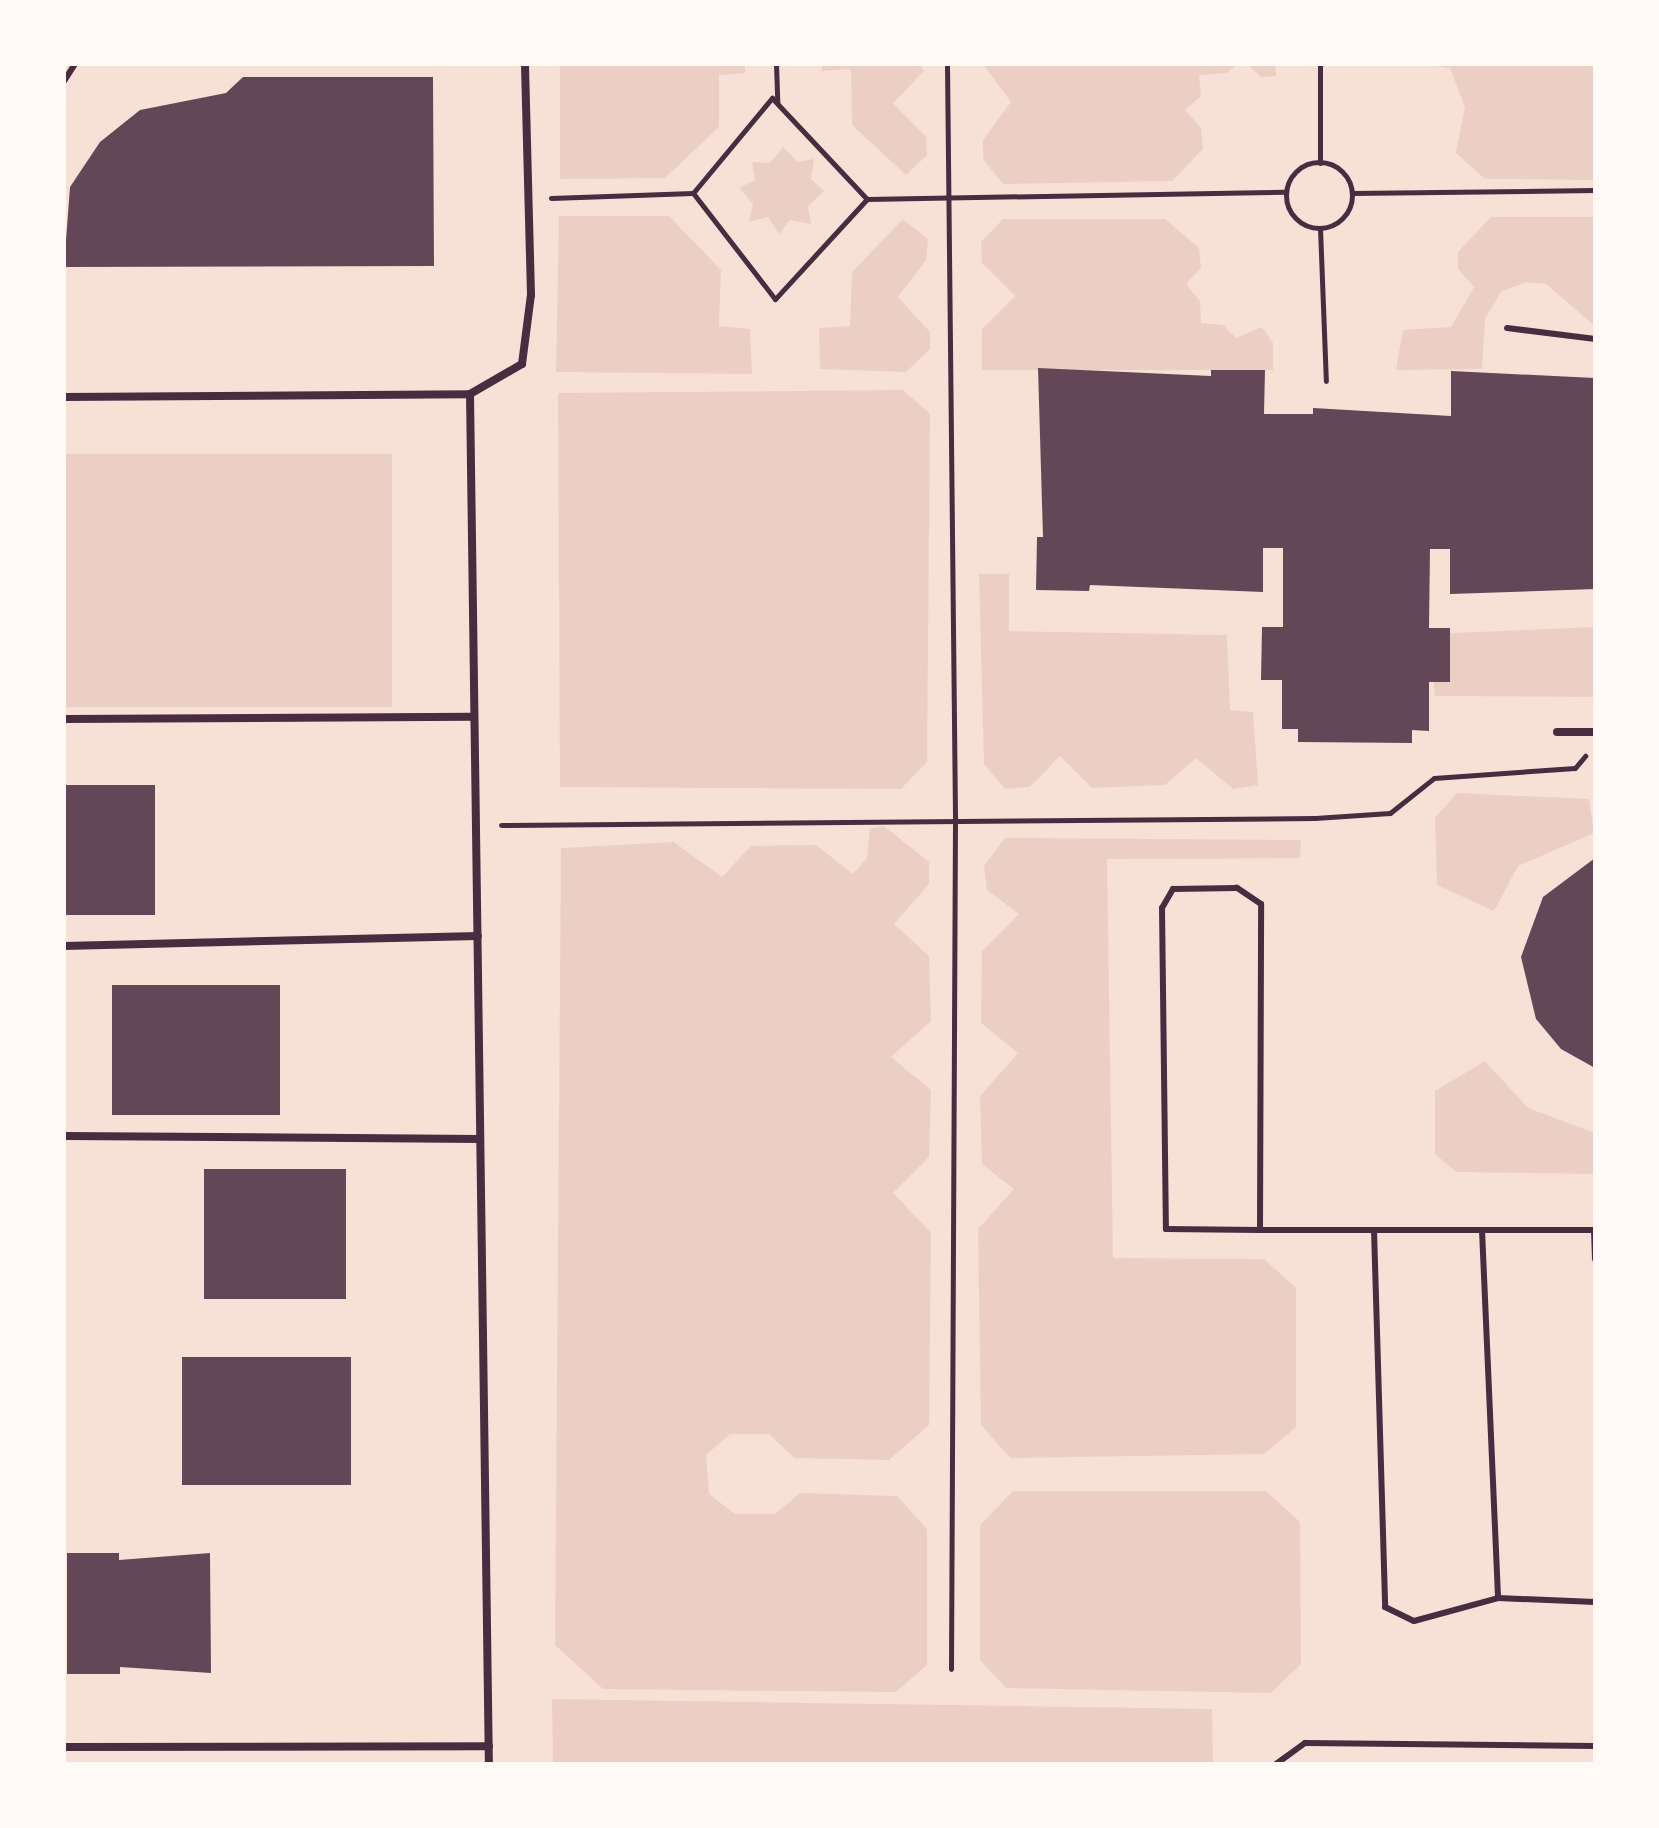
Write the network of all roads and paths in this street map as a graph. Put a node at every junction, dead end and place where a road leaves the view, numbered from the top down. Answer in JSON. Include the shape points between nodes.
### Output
{"nodes":[{"id":1,"x":75,"y":64,"type":"edge"},
{"id":2,"x":525,"y":64,"type":"edge"},
{"id":3,"x":776,"y":64,"type":"edge"},
{"id":4,"x":947,"y":64,"type":"edge"},
{"id":5,"x":1320,"y":64,"type":"edge"},
{"id":6,"x":64,"y":81,"type":"edge"},
{"id":7,"x":777,"y":103,"type":"junction"},
{"id":8,"x":1320,"y":163,"type":"junction"},
{"id":9,"x":1595,"y":190,"type":"edge"},
{"id":10,"x":1286,"y":192,"type":"junction"},
{"id":11,"x":693,"y":193,"type":"junction"},
{"id":12,"x":1352,"y":193,"type":"junction"},
{"id":13,"x":949,"y":197,"type":"junction"},
{"id":14,"x":546,"y":198,"type":"dead end"},
{"id":15,"x":867,"y":199,"type":"junction"},
{"id":16,"x":1320,"y":228,"type":"junction"},
{"id":17,"x":1507,"y":328,"type":"dead end"},
{"id":18,"x":1595,"y":339,"type":"edge"},
{"id":19,"x":1326,"y":381,"type":"dead end"},
{"id":20,"x":470,"y":394,"type":"junction"},
{"id":21,"x":64,"y":397,"type":"edge"},
{"id":22,"x":474,"y":717,"type":"junction"},
{"id":23,"x":64,"y":719,"type":"edge"},
{"id":24,"x":1557,"y":732,"type":"dead end"},
{"id":25,"x":1595,"y":732,"type":"edge"},
{"id":26,"x":1595,"y":745,"type":"edge"},
{"id":27,"x":955,"y":821,"type":"junction"},
{"id":28,"x":476,"y":826,"type":"junction"},
{"id":29,"x":478,"y":936,"type":"junction"},
{"id":30,"x":64,"y":946,"type":"edge"},
{"id":31,"x":64,"y":1136,"type":"edge"},
{"id":32,"x":480,"y":1139,"type":"junction"},
{"id":33,"x":1260,"y":1230,"type":"junction"},
{"id":34,"x":1374,"y":1230,"type":"junction"},
{"id":35,"x":1482,"y":1230,"type":"junction"},
{"id":36,"x":1595,"y":1230,"type":"edge"},
{"id":37,"x":1595,"y":1259,"type":"edge"},
{"id":38,"x":1498,"y":1598,"type":"junction"},
{"id":39,"x":1595,"y":1602,"type":"edge"},
{"id":40,"x":951,"y":1669,"type":"dead end"},
{"id":41,"x":489,"y":1746,"type":"junction"},
{"id":42,"x":1595,"y":1746,"type":"edge"},
{"id":43,"x":64,"y":1747,"type":"edge"},
{"id":44,"x":489,"y":1764,"type":"edge"},
{"id":45,"x":1276,"y":1764,"type":"edge"}],
"edges":[{"from":1,"to":6,"type":"lane"},
{"from":2,"to":20,"type":"street","via":[[531,295],[522,364]]},
{"from":3,"to":7,"type":"path"},
{"from":4,"to":13,"type":"path"},
{"from":5,"to":8,"type":"path"},
{"from":7,"to":11,"type":"path","via":[[772,98]]},
{"from":7,"to":15,"type":"path"},
{"from":8,"to":10,"type":"path","via":[[1295,173]]},
{"from":8,"to":12,"type":"path","via":[[1344,173]]},
{"from":9,"to":12,"type":"path"},
{"from":10,"to":13,"type":"path"},
{"from":10,"to":16,"type":"path","via":[[1298,221]]},
{"from":11,"to":14,"type":"path"},
{"from":11,"to":15,"type":"path","via":[[775,299]]},
{"from":12,"to":16,"type":"path","via":[[1346,214]]},
{"from":13,"to":15,"type":"path"},
{"from":13,"to":27,"type":"path"},
{"from":16,"to":19,"type":"path"},
{"from":17,"to":18,"type":"lane"},
{"from":20,"to":21,"type":"street"},
{"from":20,"to":22,"type":"street"},
{"from":22,"to":23,"type":"street"},
{"from":22,"to":28,"type":"street"},
{"from":24,"to":25,"type":"street"},
{"from":26,"to":27,"type":"path","via":[[1575,768],[1434,778],[1390,813]]},
{"from":27,"to":28,"type":"path"},
{"from":27,"to":40,"type":"path"},
{"from":28,"to":29,"type":"street"},
{"from":29,"to":30,"type":"street"},
{"from":29,"to":32,"type":"street"},
{"from":31,"to":32,"type":"street"},
{"from":32,"to":41,"type":"street"},
{"from":33,"to":33,"type":"lane","via":[[1261,904],[1237,888],[1173,889],[1162,908],[1166,1229]]},
{"from":33,"to":34,"type":"lane"},
{"from":34,"to":35,"type":"lane"},
{"from":34,"to":38,"type":"lane","via":[[1385,1607],[1414,1621]]},
{"from":35,"to":36,"type":"lane"},
{"from":35,"to":38,"type":"lane"},
{"from":36,"to":37,"type":"lane"},
{"from":38,"to":39,"type":"lane"},
{"from":41,"to":43,"type":"street"},
{"from":41,"to":44,"type":"street"},
{"from":42,"to":45,"type":"lane","via":[[1305,1743]]}]}
